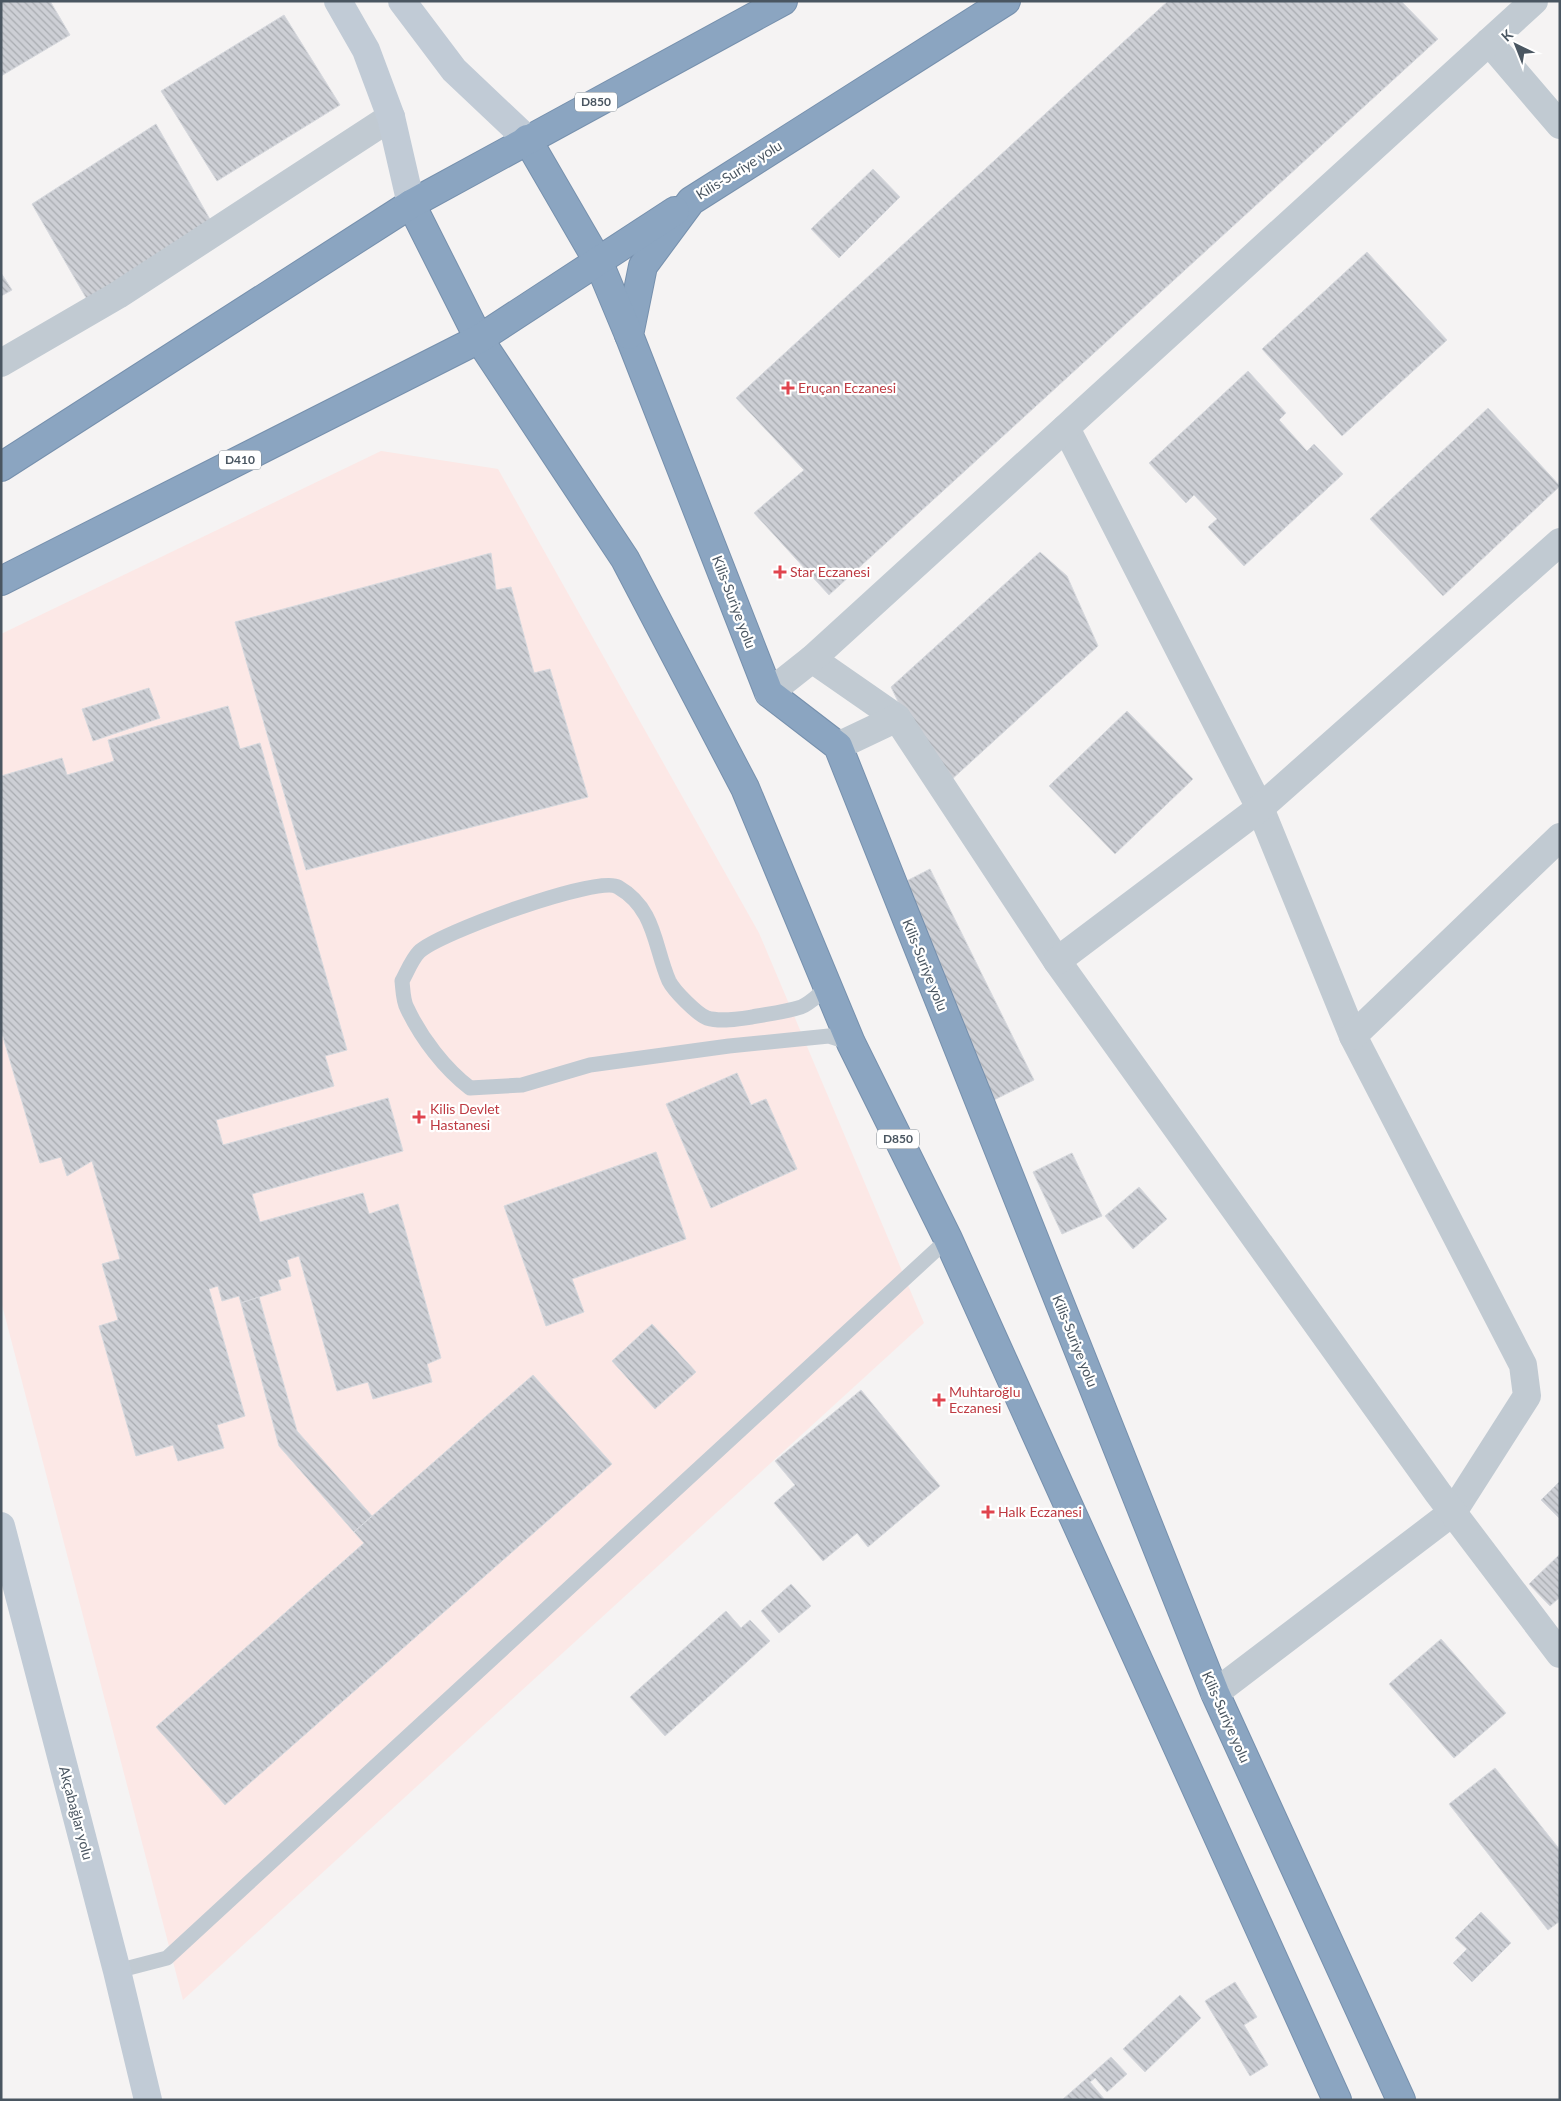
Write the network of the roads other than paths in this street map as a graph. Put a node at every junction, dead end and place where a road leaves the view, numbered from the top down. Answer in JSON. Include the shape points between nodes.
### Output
{"nodes":[{"id":1,"x":338,"y":1,"type":"edge"},
{"id":2,"x":402,"y":1,"type":"edge"},
{"id":3,"x":783,"y":1,"type":"edge"},
{"id":4,"x":1006,"y":1,"type":"edge"},
{"id":5,"x":1534,"y":1,"type":"edge"},
{"id":6,"x":1489,"y":42,"type":"junction"},
{"id":7,"x":391,"y":117,"type":"junction"},
{"id":8,"x":1560,"y":124,"type":"edge"},
{"id":9,"x":527,"y":139,"type":"junction"},
{"id":10,"x":691,"y":201,"type":"junction"},
{"id":11,"x":411,"y":204,"type":"junction"},
{"id":12,"x":599,"y":263,"type":"junction"},
{"id":13,"x":629,"y":335,"type":"junction"},
{"id":14,"x":479,"y":339,"type":"junction"},
{"id":15,"x":1,"y":363,"type":"edge"},
{"id":16,"x":1066,"y":428,"type":"junction"},
{"id":17,"x":1,"y":467,"type":"edge"},
{"id":18,"x":1560,"y":542,"type":"edge"},
{"id":19,"x":1,"y":581,"type":"edge"},
{"id":20,"x":812,"y":659,"type":"junction"},
{"id":21,"x":770,"y":693,"type":"junction"},
{"id":22,"x":897,"y":718,"type":"junction"},
{"id":23,"x":838,"y":746,"type":"junction"},
{"id":24,"x":1260,"y":808,"type":"junction"},
{"id":25,"x":1560,"y":837,"type":"edge"},
{"id":26,"x":1057,"y":961,"type":"junction"},
{"id":27,"x":828,"y":987,"type":"junction"},
{"id":28,"x":1353,"y":1036,"type":"junction"},
{"id":29,"x":851,"y":1043,"type":"junction"},
{"id":30,"x":948,"y":1239,"type":"junction"},
{"id":31,"x":1453,"y":1512,"type":"junction"},
{"id":32,"x":1,"y":1526,"type":"edge"},
{"id":33,"x":1560,"y":1654,"type":"edge"},
{"id":34,"x":1215,"y":1693,"type":"junction"},
{"id":35,"x":117,"y":1971,"type":"junction"},
{"id":36,"x":148,"y":2100,"type":"edge"},
{"id":37,"x":1337,"y":2100,"type":"edge"},
{"id":38,"x":1401,"y":2100,"type":"edge"}],
"edges":[{"from":1,"to":7,"type":"street","via":[[366,50]]},
{"from":2,"to":9,"type":"street","via":[[454,70]]},
{"from":3,"to":9,"type":"highway","number":"D850"},
{"from":4,"to":10,"type":"highway","name":"Kilis-Suriye yolu"},
{"from":5,"to":6,"type":"street"},
{"from":6,"to":8,"type":"street"},
{"from":6,"to":16,"type":"street"},
{"from":7,"to":11,"type":"street"},
{"from":7,"to":15,"type":"street","via":[[118,295]]},
{"from":9,"to":11,"type":"highway","number":"D850"},
{"from":9,"to":12,"type":"highway"},
{"from":10,"to":12,"type":"highway"},
{"from":10,"to":13,"type":"highway","name":"Kilis-Suriye yolu","via":[[643,266]]},
{"from":11,"to":14,"type":"highway","number":"D850"},
{"from":11,"to":17,"type":"highway"},
{"from":12,"to":13,"type":"highway"},
{"from":12,"to":14,"type":"highway"},
{"from":13,"to":21,"type":"highway","name":"Kilis-Suriye yolu"},
{"from":14,"to":19,"type":"highway","number":"D410"},
{"from":14,"to":27,"type":"highway","number":"D850","via":[[625,559],[745,788]]},
{"from":16,"to":20,"type":"street"},
{"from":16,"to":24,"type":"street"},
{"from":18,"to":24,"type":"street"},
{"from":20,"to":21,"type":"street"},
{"from":20,"to":22,"type":"street"},
{"from":21,"to":23,"type":"highway"},
{"from":22,"to":23,"type":"street"},
{"from":22,"to":26,"type":"street"},
{"from":23,"to":34,"type":"highway","name":"Kilis-Suriye yolu"},
{"from":24,"to":26,"type":"street"},
{"from":24,"to":28,"type":"street"},
{"from":25,"to":28,"type":"street"},
{"from":26,"to":31,"type":"street"},
{"from":27,"to":29,"type":"highway","number":"D850"},
{"from":27,"to":29,"type":"lane","via":[[802,1007],[739,1020],[707,1018],[689,1005],[669,982],[647,917],[631,896],[616,885],[593,886],[481,920],[419,952],[402,981],[406,1007],[454,1076],[470,1088],[522,1085],[590,1065],[663,1054],[830,1036]]},
{"from":28,"to":31,"type":"street","via":[[1523,1365],[1527,1396]]},
{"from":29,"to":30,"type":"highway","number":"D850"},
{"from":30,"to":35,"type":"lane","via":[[167,1958]]},
{"from":30,"to":37,"type":"highway","number":"D850"},
{"from":31,"to":33,"type":"street"},
{"from":31,"to":34,"type":"street"},
{"from":32,"to":35,"type":"street","name":"Akçabağlar yolu"},
{"from":34,"to":38,"type":"highway","name":"Kilis-Suriye yolu"},
{"from":35,"to":36,"type":"street","name":"Akçabağlar yolu"}]}
